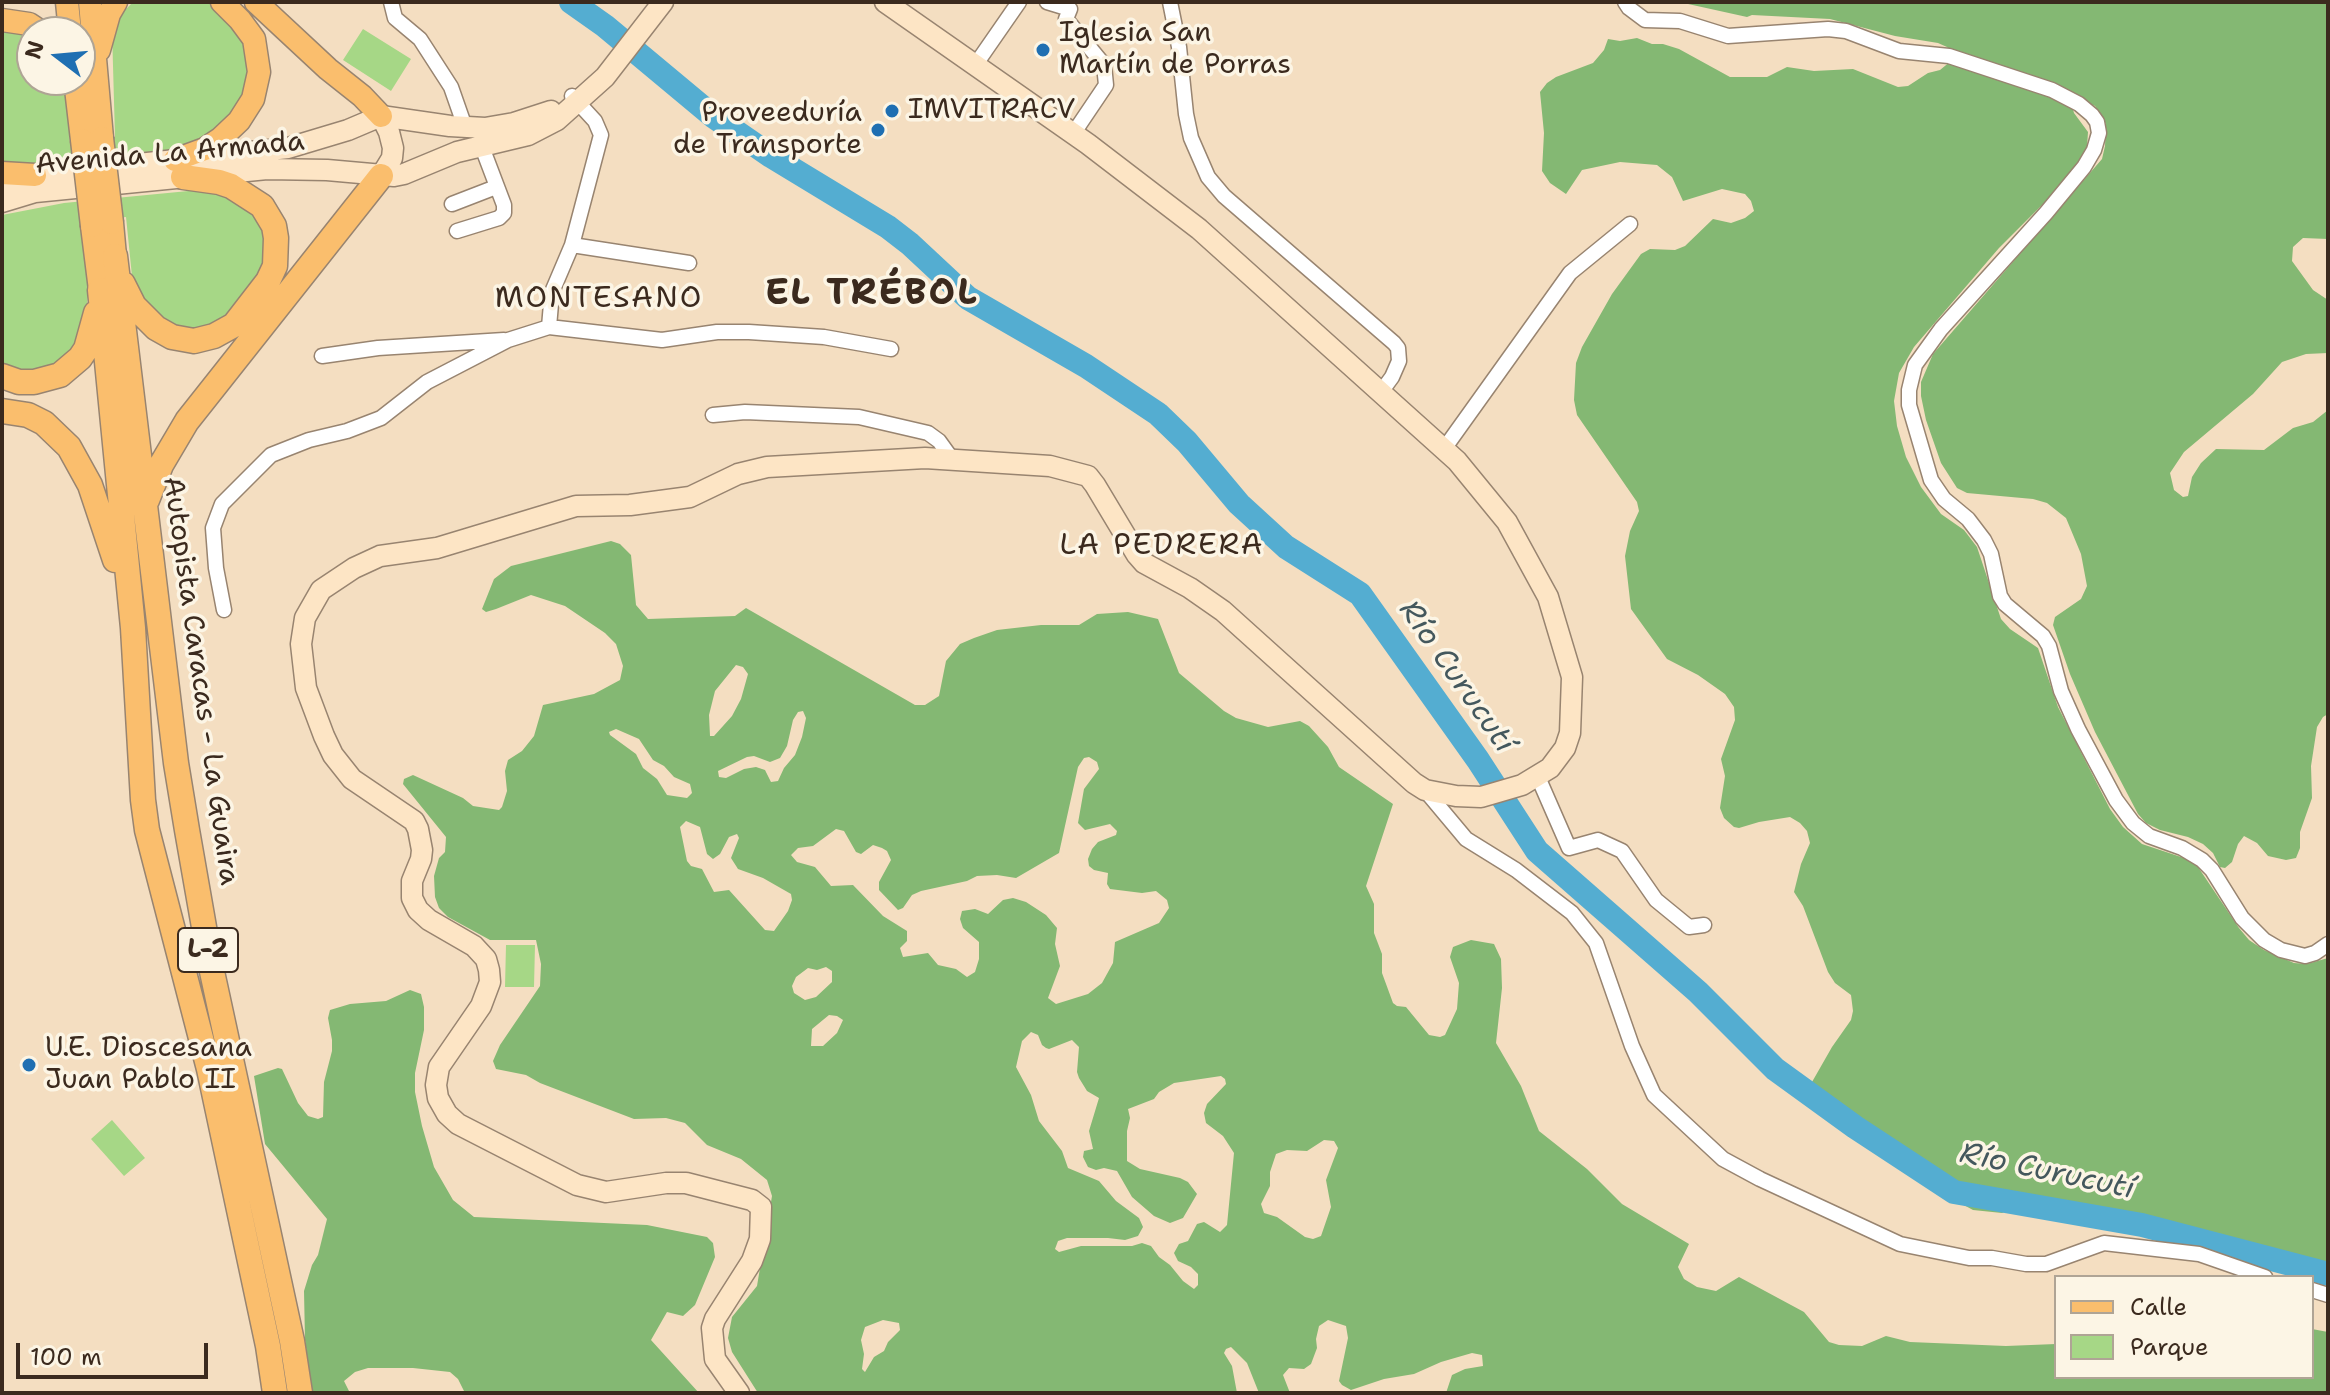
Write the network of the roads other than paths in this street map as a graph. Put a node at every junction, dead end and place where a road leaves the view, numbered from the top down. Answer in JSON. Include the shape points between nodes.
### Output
{"nodes":[{"id":1,"x":116,"y":2,"type":"edge"},
{"id":2,"x":222,"y":2,"type":"edge"},
{"id":3,"x":256,"y":2,"type":"edge"},
{"id":4,"x":391,"y":2,"type":"edge"},
{"id":5,"x":885,"y":2,"type":"edge"},
{"id":6,"x":1019,"y":2,"type":"edge"},
{"id":7,"x":1047,"y":2,"type":"edge"},
{"id":8,"x":1170,"y":2,"type":"edge"},
{"id":9,"x":1625,"y":2,"type":"edge"},
{"id":10,"x":1071,"y":5,"type":"edge"},
{"id":11,"x":652,"y":9,"type":"edge"},
{"id":12,"x":976,"y":64,"type":"junction"},
{"id":13,"x":96,"y":67,"type":"edge"},
{"id":14,"x":79,"y":96,"type":"edge"},
{"id":15,"x":94,"y":96,"type":"edge"},
{"id":16,"x":575,"y":99,"type":"junction"},
{"id":17,"x":381,"y":116,"type":"junction"},
{"id":18,"x":465,"y":127,"type":"junction"},
{"id":19,"x":1073,"y":134,"type":"junction"},
{"id":20,"x":92,"y":139,"type":"junction"},
{"id":21,"x":482,"y":147,"type":"junction"},
{"id":22,"x":179,"y":169,"type":"junction"},
{"id":23,"x":2,"y":173,"type":"edge"},
{"id":24,"x":35,"y":175,"type":"junction"},
{"id":25,"x":381,"y":176,"type":"junction"},
{"id":26,"x":2,"y":184,"type":"edge"},
{"id":27,"x":496,"y":187,"type":"junction"},
{"id":28,"x":2,"y":202,"type":"edge"},
{"id":29,"x":452,"y":204,"type":"dead end"},
{"id":30,"x":102,"y":224,"type":"junction"},
{"id":31,"x":1630,"y":224,"type":"dead end"},
{"id":32,"x":457,"y":231,"type":"dead end"},
{"id":33,"x":572,"y":245,"type":"junction"},
{"id":34,"x":115,"y":256,"type":"junction"},
{"id":35,"x":689,"y":263,"type":"dead end"},
{"id":36,"x":100,"y":290,"type":"junction"},
{"id":37,"x":549,"y":327,"type":"junction"},
{"id":38,"x":508,"y":340,"type":"junction"},
{"id":39,"x":891,"y":349,"type":"dead end"},
{"id":40,"x":322,"y":356,"type":"dead end"},
{"id":41,"x":2,"y":376,"type":"edge"},
{"id":42,"x":1381,"y":392,"type":"junction"},
{"id":43,"x":2,"y":411,"type":"edge"},
{"id":44,"x":713,"y":415,"type":"dead end"},
{"id":45,"x":1444,"y":449,"type":"junction"},
{"id":46,"x":952,"y":459,"type":"junction"},
{"id":47,"x":146,"y":502,"type":"junction"},
{"id":48,"x":224,"y":610,"type":"dead end"},
{"id":49,"x":133,"y":628,"type":"junction"},
{"id":50,"x":1538,"y":777,"type":"junction"},
{"id":51,"x":1425,"y":790,"type":"junction"},
{"id":52,"x":1704,"y":925,"type":"dead end"},
{"id":53,"x":2328,"y":944,"type":"edge"},
{"id":54,"x":2259,"y":1275,"type":"edge"},
{"id":55,"x":275,"y":1393,"type":"edge"},
{"id":56,"x":300,"y":1393,"type":"edge"},
{"id":57,"x":739,"y":1393,"type":"edge"}],
"edges":[{"from":1,"to":13,"type":"main road"},
{"from":2,"to":22,"type":"main road","via":[[254,39],[259,72],[253,99],[220,139]]},
{"from":3,"to":17,"type":"main road"},
{"from":4,"to":18,"type":"street","via":[[395,18],[420,39],[451,87]]},
{"from":5,"to":12,"type":"main road"},
{"from":6,"to":12,"type":"street"},
{"from":7,"to":10,"type":"street"},
{"from":8,"to":42,"type":"street","via":[[1191,138],[1208,177],[1394,343],[1399,361]]},
{"from":9,"to":53,"type":"street","via":[[1645,20],[1680,21],[1728,36],[1846,31],[1899,51],[1949,56],[2052,90],[2092,115],[2099,133],[2084,167],[1920,355],[1909,405],[1935,489],[1984,540],[2005,604],[2049,646],[2078,729],[2133,823],[2202,860],[2264,940],[2305,956]]},
{"from":10,"to":19,"type":"street","via":[[1066,19],[1104,65],[1106,85]]},
{"from":11,"to":16,"type":"main road","name":"Avenida La Armada"},
{"from":12,"to":19,"type":"main road"},
{"from":14,"to":20,"type":"main road","number":"L-2"},
{"from":15,"to":20,"type":"main road","number":"L-2"},
{"from":16,"to":18,"type":"main road","name":"Avenida La Armada","via":[[532,118]]},
{"from":16,"to":21,"type":"main road","name":"Avenida La Armada","via":[[557,120],[528,135]]},
{"from":16,"to":33,"type":"street","via":[[601,135]]},
{"from":17,"to":18,"type":"main road","name":"Avenida La Armada"},
{"from":17,"to":22,"type":"main road","name":"Avenida La Armada","via":[[288,148]]},
{"from":17,"to":25,"type":"main road","via":[[393,148]]},
{"from":19,"to":42,"type":"main road","via":[[1199,229]]},
{"from":20,"to":30,"type":"main road","number":"L-2","bridge":true},
{"from":21,"to":25,"type":"main road","name":"Avenida La Armada","via":[[404,174]]},
{"from":21,"to":27,"type":"street"},
{"from":22,"to":24,"type":"main road","name":"Avenida La Armada"},
{"from":22,"to":25,"type":"main road","name":"Avenida La Armada","via":[[296,168]]},
{"from":22,"to":28,"type":"main road","name":"Avenida La Armada"},
{"from":22,"to":34,"type":"highway","via":[[243,192],[262,206],[274,226],[275,266],[243,315],[205,339],[163,333],[128,298]]},
{"from":23,"to":24,"type":"main road"},
{"from":24,"to":26,"type":"main road","name":"Avenida La Armada"},
{"from":25,"to":47,"type":"highway","via":[[187,421]]},
{"from":27,"to":29,"type":"street"},
{"from":27,"to":32,"type":"street","via":[[504,213]]},
{"from":30,"to":34,"type":"main road","number":"L-2"},
{"from":30,"to":36,"type":"main road","number":"L-2"},
{"from":31,"to":45,"type":"street","via":[[1570,273]]},
{"from":33,"to":35,"type":"street"},
{"from":33,"to":37,"type":"street","via":[[552,292]]},
{"from":34,"to":47,"type":"highway","name":"Autopista Caracas - La Guaira","number":"L-2"},
{"from":36,"to":41,"type":"highway","via":[[91,336],[71,368],[46,381],[19,382]]},
{"from":36,"to":49,"type":"highway","name":"Autopista Caracas - La Guaira","number":"L-2"},
{"from":37,"to":38,"type":"street"},
{"from":37,"to":39,"type":"street","via":[[662,340],[749,332]]},
{"from":38,"to":40,"type":"street"},
{"from":38,"to":48,"type":"street","via":[[427,382],[381,418],[271,455],[244,479],[222,504],[213,528]]},
{"from":42,"to":45,"type":"main road"},
{"from":43,"to":49,"type":"highway","via":[[44,423],[69,447],[106,527]]},
{"from":44,"to":46,"type":"street","via":[[859,417],[928,433]]},
{"from":45,"to":50,"type":"main road","via":[[1507,522],[1548,597],[1572,677],[1570,733],[1559,758]]},
{"from":46,"to":51,"type":"main road","via":[[1050,466],[1088,476],[1144,563],[1223,611]]},
{"from":46,"to":57,"type":"main road","via":[[767,467],[678,499],[562,509],[437,548],[380,556],[321,590],[305,618],[301,644],[306,688],[333,755],[352,779],[414,821],[422,850],[412,881],[418,910],[486,959],[490,982],[481,1006],[439,1067],[436,1085],[443,1106],[458,1124],[577,1185],[626,1190],[686,1183],[761,1207],[760,1239],[752,1261],[712,1328],[715,1359]]},
{"from":47,"to":56,"type":"highway","name":"Autopista Caracas - La Guaira","number":"L-2","via":[[187,830]]},
{"from":49,"to":55,"type":"highway","name":"Autopista Caracas - La Guaira","number":"L-2","via":[[147,830],[209,1069]]},
{"from":50,"to":51,"type":"main road","via":[[1488,796]]},
{"from":50,"to":52,"type":"street","via":[[1569,848],[1598,840],[1622,851],[1656,900],[1689,927]]},
{"from":51,"to":54,"type":"street","via":[[1466,839],[1572,913],[1596,943],[1654,1095],[1723,1159],[1900,1244],[1969,1258],[2046,1264],[2104,1243],[2199,1254]]}]}
